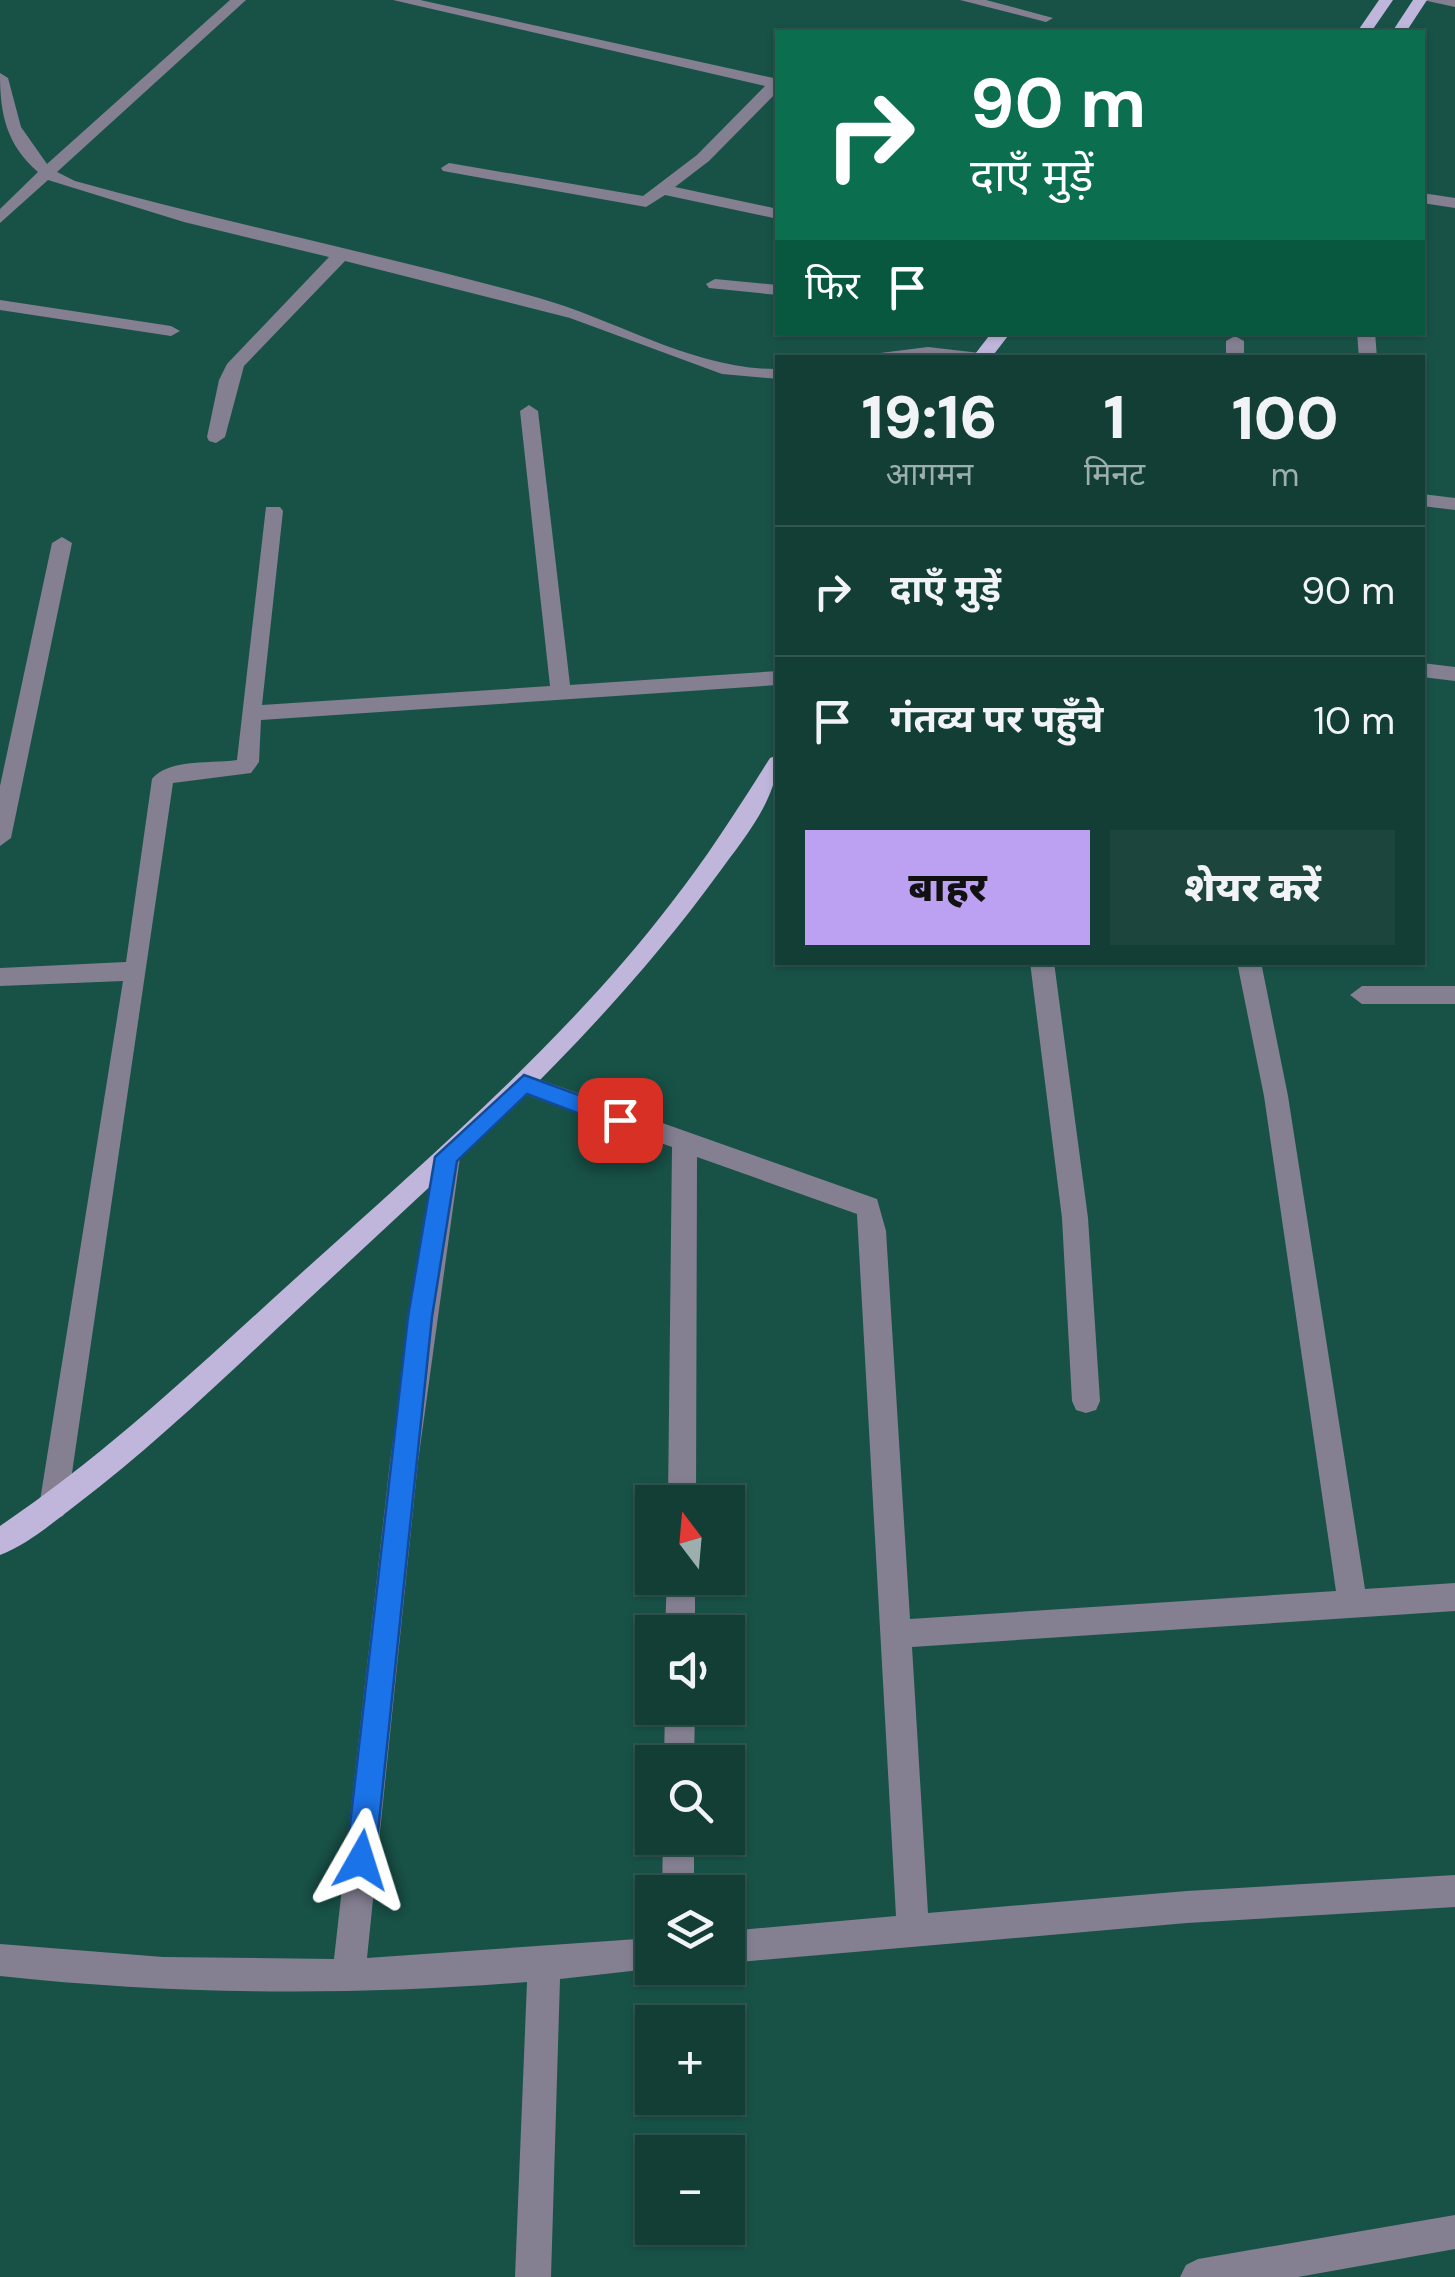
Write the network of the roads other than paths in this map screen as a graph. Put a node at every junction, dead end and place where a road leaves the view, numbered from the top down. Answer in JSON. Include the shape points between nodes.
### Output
{"nodes":[{"id":1,"x":239,"y":0,"type":"edge"},
{"id":2,"x":400,"y":0,"type":"edge"},
{"id":3,"x":967,"y":0,"type":"edge"},
{"id":4,"x":1052,"y":0,"type":"edge"},
{"id":5,"x":1386,"y":0,"type":"edge"},
{"id":6,"x":1420,"y":0,"type":"edge"},
{"id":7,"x":1430,"y":0,"type":"edge"},
{"id":8,"x":1455,"y":4,"type":"edge"},
{"id":9,"x":1045,"y":25,"type":"edge"},
{"id":10,"x":1365,"y":30,"type":"edge"},
{"id":11,"x":1400,"y":30,"type":"edge"},
{"id":12,"x":0,"y":78,"type":"edge"},
{"id":13,"x":775,"y":84,"type":"edge"},
{"id":14,"x":775,"y":86,"type":"edge"},
{"id":15,"x":449,"y":168,"type":"dead end"},
{"id":16,"x":44,"y":174,"type":"junction"},
{"id":17,"x":666,"y":190,"type":"junction"},
{"id":18,"x":1425,"y":198,"type":"edge"},
{"id":19,"x":1455,"y":203,"type":"edge"},
{"id":20,"x":775,"y":213,"type":"edge"},
{"id":21,"x":2,"y":214,"type":"edge"},
{"id":22,"x":342,"y":254,"type":"junction"},
{"id":23,"x":716,"y":284,"type":"dead end"},
{"id":24,"x":775,"y":290,"type":"edge"},
{"id":25,"x":0,"y":305,"type":"edge"},
{"id":26,"x":171,"y":331,"type":"dead end"},
{"id":27,"x":1000,"y":335,"type":"edge"},
{"id":28,"x":904,"y":355,"type":"edge"},
{"id":29,"x":954,"y":355,"type":"edge"},
{"id":30,"x":983,"y":355,"type":"edge"},
{"id":31,"x":775,"y":374,"type":"edge"},
{"id":32,"x":530,"y":411,"type":"dead end"},
{"id":33,"x":216,"y":438,"type":"dead end"},
{"id":34,"x":1425,"y":500,"type":"edge"},
{"id":35,"x":1455,"y":504,"type":"edge"},
{"id":36,"x":273,"y":511,"type":"dead end"},
{"id":37,"x":62,"y":543,"type":"dead end"},
{"id":38,"x":1425,"y":670,"type":"edge"},
{"id":39,"x":1455,"y":674,"type":"edge"},
{"id":40,"x":775,"y":678,"type":"edge"},
{"id":41,"x":561,"y":694,"type":"junction"},
{"id":42,"x":251,"y":713,"type":"junction"},
{"id":43,"x":775,"y":768,"type":"edge"},
{"id":44,"x":0,"y":838,"type":"edge"},
{"id":45,"x":1042,"y":965,"type":"edge"},
{"id":46,"x":1250,"y":965,"type":"edge"},
{"id":47,"x":136,"y":972,"type":"junction"},
{"id":48,"x":0,"y":978,"type":"edge"},
{"id":49,"x":1362,"y":994,"type":"dead end"},
{"id":50,"x":1455,"y":995,"type":"edge"},
{"id":51,"x":524,"y":1084,"type":"junction"},
{"id":52,"x":685,"y":1144,"type":"junction"},
{"id":53,"x":446,"y":1157,"type":"junction"},
{"id":54,"x":1086,"y":1401,"type":"dead end"},
{"id":55,"x":682,"y":1485,"type":"edge"},
{"id":56,"x":53,"y":1507,"type":"junction"},
{"id":57,"x":0,"y":1542,"type":"edge"},
{"id":58,"x":1455,"y":1597,"type":"edge"},
{"id":59,"x":1352,"y":1601,"type":"junction"},
{"id":60,"x":896,"y":1634,"type":"junction"},
{"id":61,"x":1455,"y":1891,"type":"edge"},
{"id":62,"x":914,"y":1929,"type":"junction"},
{"id":63,"x":745,"y":1944,"type":"edge"},
{"id":64,"x":635,"y":1956,"type":"edge"},
{"id":65,"x":0,"y":1960,"type":"edge"},
{"id":66,"x":544,"y":1966,"type":"junction"},
{"id":67,"x":349,"y":1973,"type":"junction"},
{"id":68,"x":1455,"y":2232,"type":"edge"},
{"id":69,"x":533,"y":2277,"type":"edge"},
{"id":70,"x":1198,"y":2277,"type":"edge"}],
"edges":[{"from":1,"to":16,"type":"street"},
{"from":2,"to":13,"type":"street"},
{"from":3,"to":9,"type":"street"},
{"from":4,"to":9,"type":"street"},
{"from":5,"to":10,"type":"main road"},
{"from":6,"to":11,"type":"main road"},
{"from":7,"to":8,"type":"street"},
{"from":12,"to":16,"type":"street","via":[[21,148]]},
{"from":14,"to":17,"type":"street"},
{"from":15,"to":17,"type":"street","via":[[640,202]]},
{"from":16,"to":21,"type":"street"},
{"from":16,"to":22,"type":"street"},
{"from":17,"to":20,"type":"street"},
{"from":18,"to":19,"type":"street"},
{"from":22,"to":31,"type":"street","via":[[578,314],[723,370]]},
{"from":22,"to":33,"type":"street","via":[[236,364]]},
{"from":23,"to":24,"type":"street"},
{"from":25,"to":26,"type":"street"},
{"from":27,"to":30,"type":"main road"},
{"from":28,"to":29,"type":"street"},
{"from":32,"to":41,"type":"street"},
{"from":34,"to":35,"type":"street"},
{"from":36,"to":42,"type":"street"},
{"from":37,"to":44,"type":"street"},
{"from":38,"to":39,"type":"street"},
{"from":40,"to":41,"type":"street"},
{"from":41,"to":42,"type":"street"},
{"from":42,"to":47,"type":"street","via":[[244,768],[163,779]]},
{"from":43,"to":51,"type":"main road","via":[[748,815],[658,933]]},
{"from":45,"to":54,"type":"street","via":[[1076,1218]]},
{"from":46,"to":59,"type":"street","via":[[1276,1096]]},
{"from":47,"to":48,"type":"street"},
{"from":47,"to":56,"type":"street"},
{"from":49,"to":50,"type":"street"},
{"from":51,"to":52,"type":"street"},
{"from":51,"to":53,"type":"main road"},
{"from":52,"to":55,"type":"street"},
{"from":52,"to":60,"type":"street","via":[[868,1207]]},
{"from":53,"to":56,"type":"main road","via":[[118,1456]]},
{"from":53,"to":67,"type":"street","via":[[395,1523]]},
{"from":56,"to":57,"type":"main road"},
{"from":58,"to":59,"type":"street"},
{"from":59,"to":60,"type":"street"},
{"from":60,"to":62,"type":"street"},
{"from":61,"to":62,"type":"street"},
{"from":62,"to":63,"type":"street"},
{"from":64,"to":66,"type":"street"},
{"from":65,"to":67,"type":"street","via":[[246,1979]]},
{"from":66,"to":67,"type":"street","via":[[428,1976]]},
{"from":66,"to":69,"type":"street"},
{"from":68,"to":70,"type":"street"}]}
